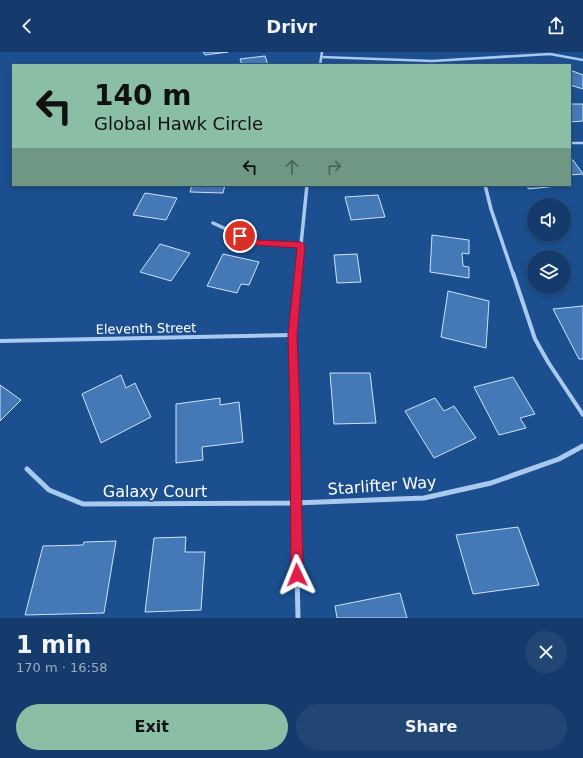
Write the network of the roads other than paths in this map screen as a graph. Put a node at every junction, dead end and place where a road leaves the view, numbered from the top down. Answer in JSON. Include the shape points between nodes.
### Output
{"nodes":[{"id":1,"x":322,"y":52,"type":"edge"},
{"id":2,"x":321,"y":57,"type":"junction"},
{"id":3,"x":583,"y":60,"type":"edge"},
{"id":4,"x":320,"y":64,"type":"edge"},
{"id":5,"x":571,"y":143,"type":"edge"},
{"id":6,"x":583,"y":143,"type":"edge"},
{"id":7,"x":307,"y":186,"type":"edge"},
{"id":8,"x":485,"y":186,"type":"edge"},
{"id":9,"x":213,"y":223,"type":"dead end"},
{"id":10,"x":301,"y":245,"type":"junction"},
{"id":11,"x":292,"y":335,"type":"junction"},
{"id":12,"x":0,"y":341,"type":"edge"},
{"id":13,"x":583,"y":415,"type":"edge"},
{"id":14,"x":583,"y":446,"type":"edge"},
{"id":15,"x":27,"y":469,"type":"dead end"},
{"id":16,"x":295,"y":503,"type":"junction"},
{"id":17,"x":298,"y":618,"type":"edge"}],
"edges":[{"from":1,"to":2,"type":"street"},
{"from":2,"to":3,"type":"street","via":[[432,61],[550,54]]},
{"from":2,"to":4,"type":"street"},
{"from":5,"to":6,"type":"street"},
{"from":7,"to":10,"type":"street"},
{"from":8,"to":13,"type":"street","via":[[535,339]]},
{"from":9,"to":10,"type":"street","via":[[254,242]]},
{"from":10,"to":11,"type":"street"},
{"from":11,"to":12,"type":"street","name":"Eleventh Street"},
{"from":11,"to":16,"type":"street"},
{"from":14,"to":16,"type":"street","name":"Starlifter Way","via":[[559,459],[491,483],[424,498]]},
{"from":15,"to":16,"type":"street","name":"Galaxy Court","via":[[49,490],[83,504]]},
{"from":16,"to":17,"type":"street"}]}
